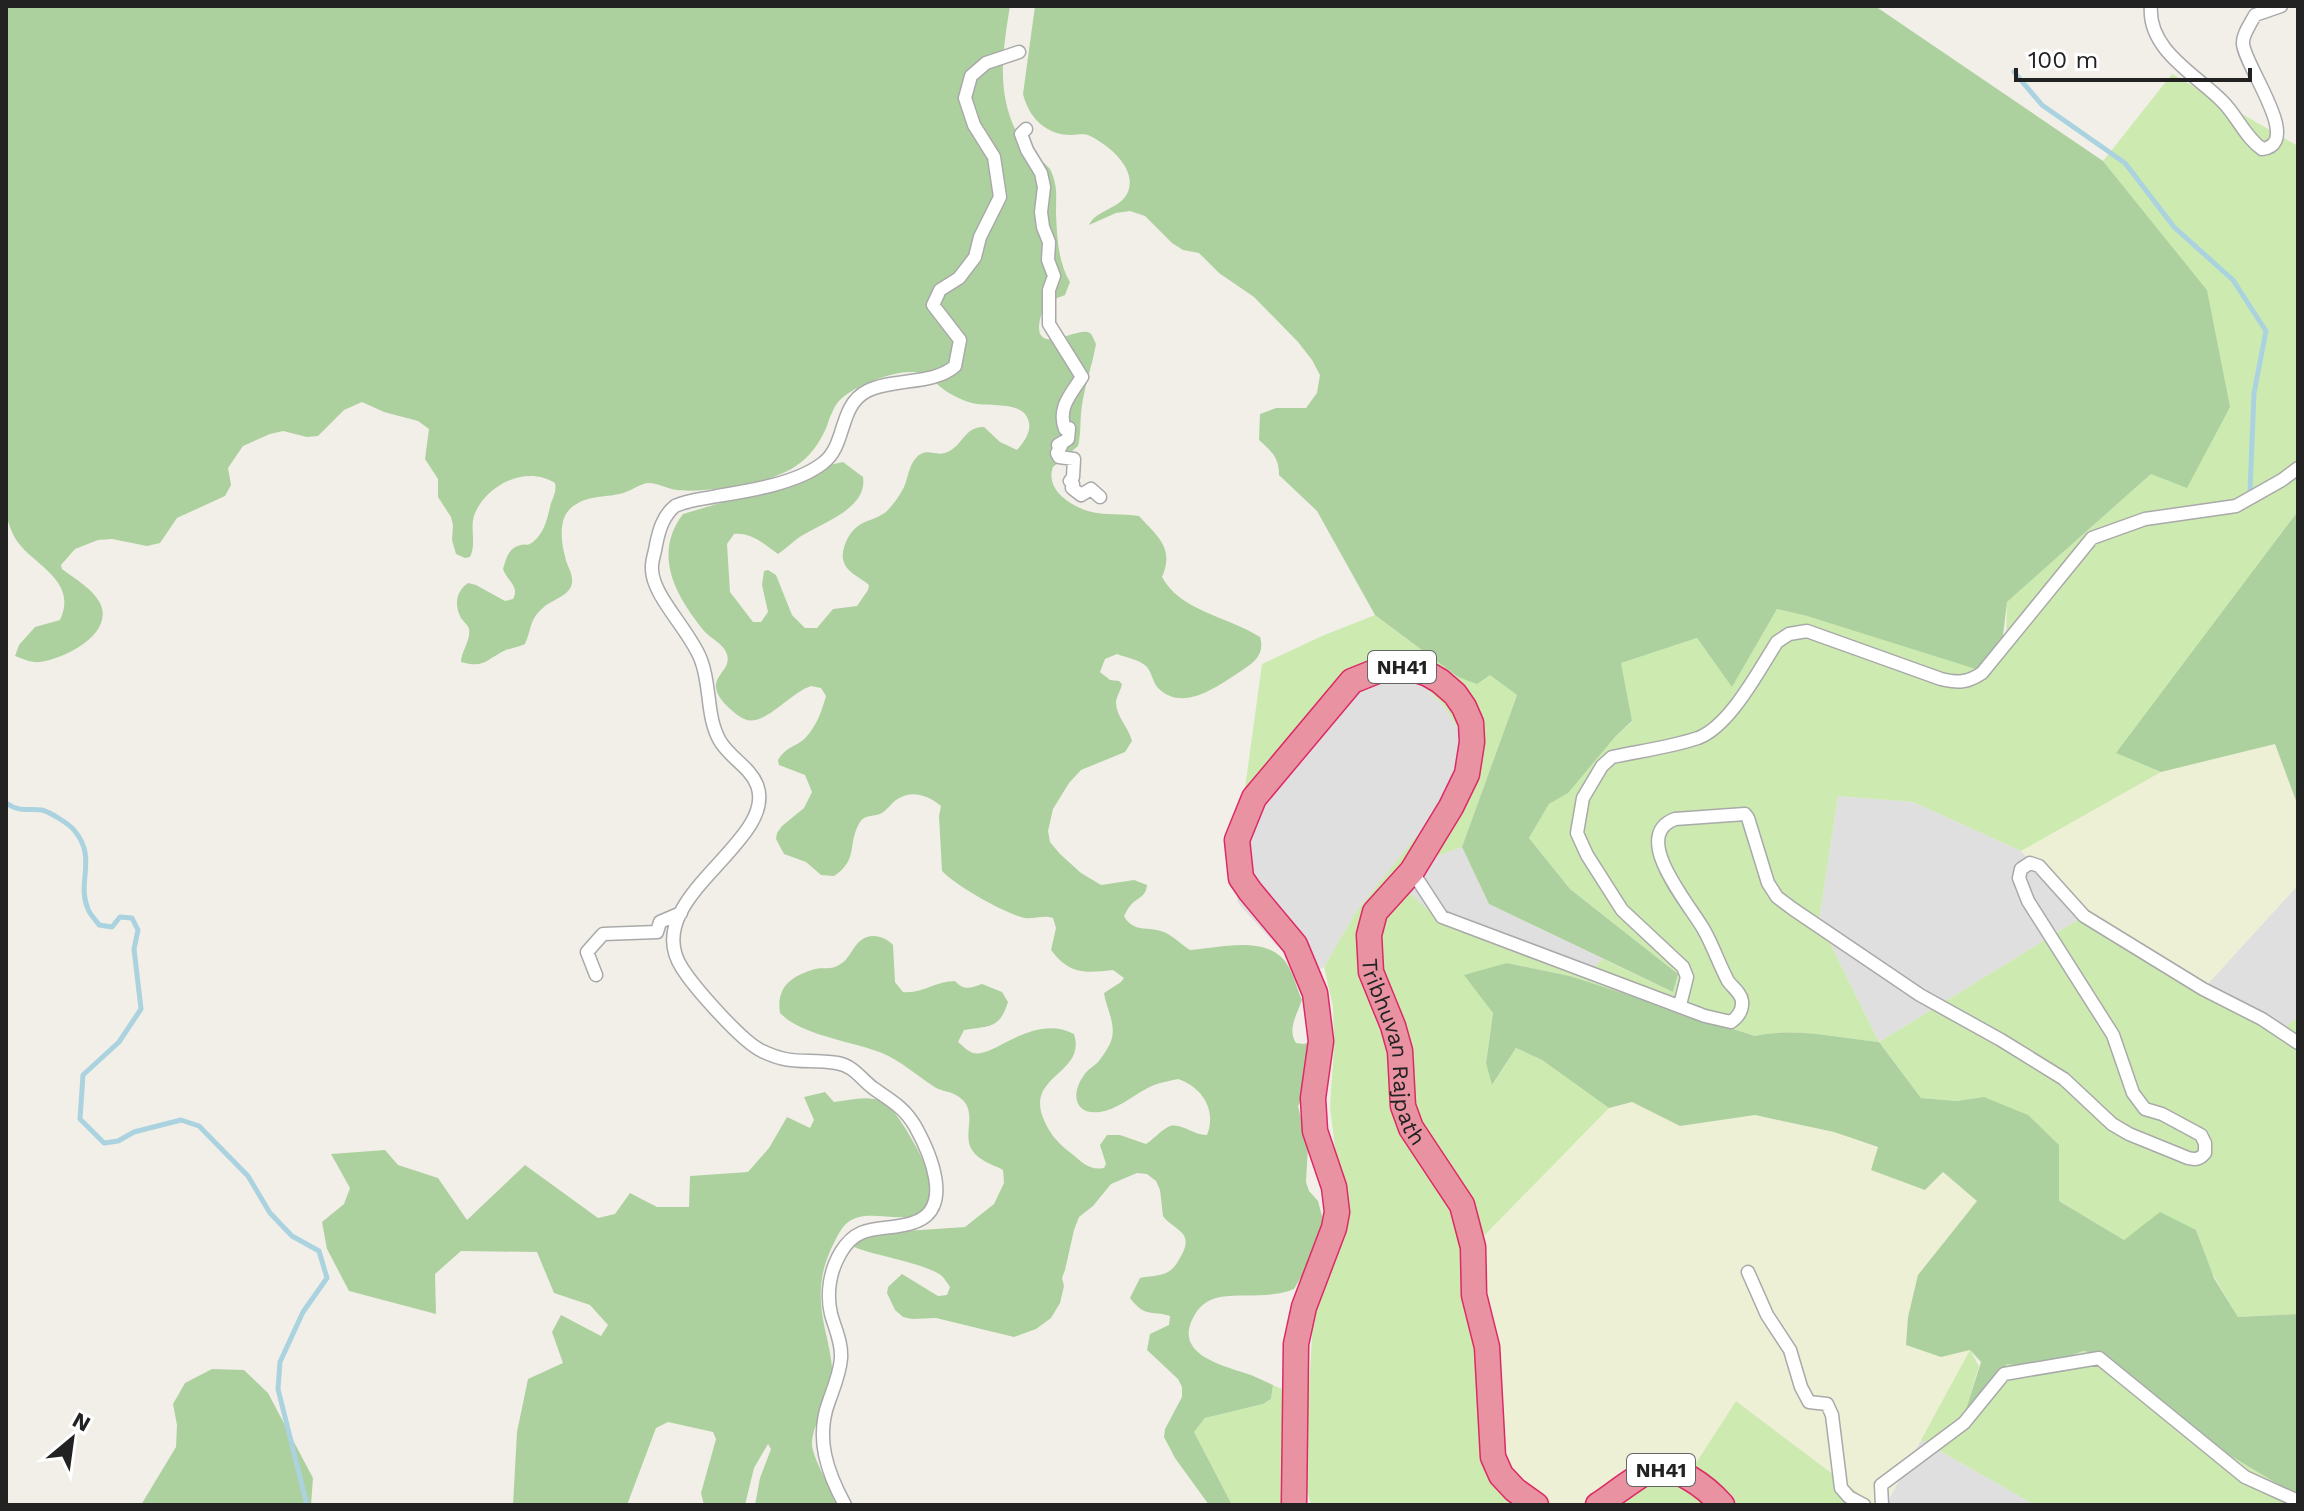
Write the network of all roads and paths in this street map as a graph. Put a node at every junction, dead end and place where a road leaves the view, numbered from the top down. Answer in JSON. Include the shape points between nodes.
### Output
{"nodes":[{"id":1,"x":2151,"y":6,"type":"edge"},
{"id":2,"x":2281,"y":6,"type":"edge"},
{"id":3,"x":1019,"y":52,"type":"dead end"},
{"id":4,"x":1026,"y":129,"type":"dead end"},
{"id":5,"x":2298,"y":468,"type":"edge"},
{"id":6,"x":1100,"y":497,"type":"dead end"},
{"id":7,"x":1412,"y":871,"type":"junction"},
{"id":8,"x":681,"y":913,"type":"junction"},
{"id":9,"x":596,"y":975,"type":"dead end"},
{"id":10,"x":1680,"y":1005,"type":"junction"},
{"id":11,"x":2298,"y":1043,"type":"edge"},
{"id":12,"x":1748,"y":1272,"type":"dead end"},
{"id":13,"x":2298,"y":1501,"type":"edge"},
{"id":14,"x":845,"y":1505,"type":"edge"},
{"id":15,"x":1294,"y":1505,"type":"edge"},
{"id":16,"x":1536,"y":1505,"type":"edge"},
{"id":17,"x":1598,"y":1505,"type":"edge"},
{"id":18,"x":1722,"y":1505,"type":"edge"},
{"id":19,"x":1864,"y":1505,"type":"edge"},
{"id":20,"x":1882,"y":1505,"type":"edge"}],
"edges":[{"from":1,"to":2,"type":"street","via":[[2155,31],[2170,54],[2223,102],[2262,149],[2276,143],[2278,130],[2243,44],[2255,15]]},
{"from":3,"to":8,"type":"street","via":[[986,63],[971,76],[965,98],[994,157],[1000,197],[975,257],[959,278],[940,290],[933,305],[960,340],[955,366],[858,397],[832,453],[816,468],[773,484],[680,503],[661,527],[651,568],[655,583],[701,657],[719,740],[752,776],[759,797],[747,828]]},
{"from":4,"to":6,"type":"street","via":[[1021,134],[1044,187],[1041,212],[1054,276],[1049,324],[1082,377],[1061,412],[1070,433],[1057,453],[1074,459],[1072,488],[1081,495],[1091,489]]},
{"from":5,"to":10,"type":"street","via":[[2236,506],[2145,519],[2092,538],[1982,673],[1969,682],[1941,679],[1807,631],[1789,634],[1777,642],[1728,717],[1715,728],[1700,737],[1612,757],[1583,798],[1577,833],[1622,910],[1683,967],[1687,977]]},
{"from":7,"to":10,"type":"street","via":[[1442,917]]},
{"from":7,"to":15,"type":"highway","name":"Tribhuvan Rajpath","number":"NH41","via":[[1467,774],[1471,723],[1455,694],[1440,681],[1395,667],[1352,681],[1254,798],[1237,840],[1241,878],[1295,945],[1315,993],[1321,1041],[1313,1098],[1315,1131],[1337,1212],[1296,1344]]},
{"from":7,"to":16,"type":"highway","name":"Tribhuvan Rajpath","number":"NH41","via":[[1375,912],[1369,935],[1371,972],[1400,1051],[1403,1106],[1411,1128],[1462,1205],[1473,1247],[1474,1295],[1487,1347],[1493,1457],[1501,1475]]},
{"from":8,"to":9,"type":"street","via":[[660,922],[657,932],[603,934],[587,952]]},
{"from":8,"to":14,"type":"street","via":[[672,931],[682,968],[741,1035],[779,1058],[834,1062],[853,1069],[905,1111],[936,1177],[937,1191],[927,1214],[918,1222],[852,1237],[833,1269],[831,1311],[841,1360],[822,1444]]},
{"from":10,"to":11,"type":"street","via":[[1731,1022],[1742,1009],[1742,998],[1665,868],[1657,845],[1660,829],[1675,819],[1740,814],[1748,818],[1777,897],[1920,995],[2064,1079],[2129,1134],[2196,1160],[2205,1153],[2201,1135],[2145,1109],[2133,1093],[2113,1035],[2028,901],[2019,878],[2030,863],[2039,866],[2084,916]]},
{"from":12,"to":19,"type":"street","via":[[1790,1350],[1809,1402],[1827,1404],[1832,1415],[1841,1488]]},
{"from":13,"to":20,"type":"street","via":[[2245,1477],[2099,1358],[2004,1374],[1964,1423],[1881,1485]]},
{"from":17,"to":18,"type":"highway","number":"NH41","via":[[1650,1470],[1687,1477]]}]}
